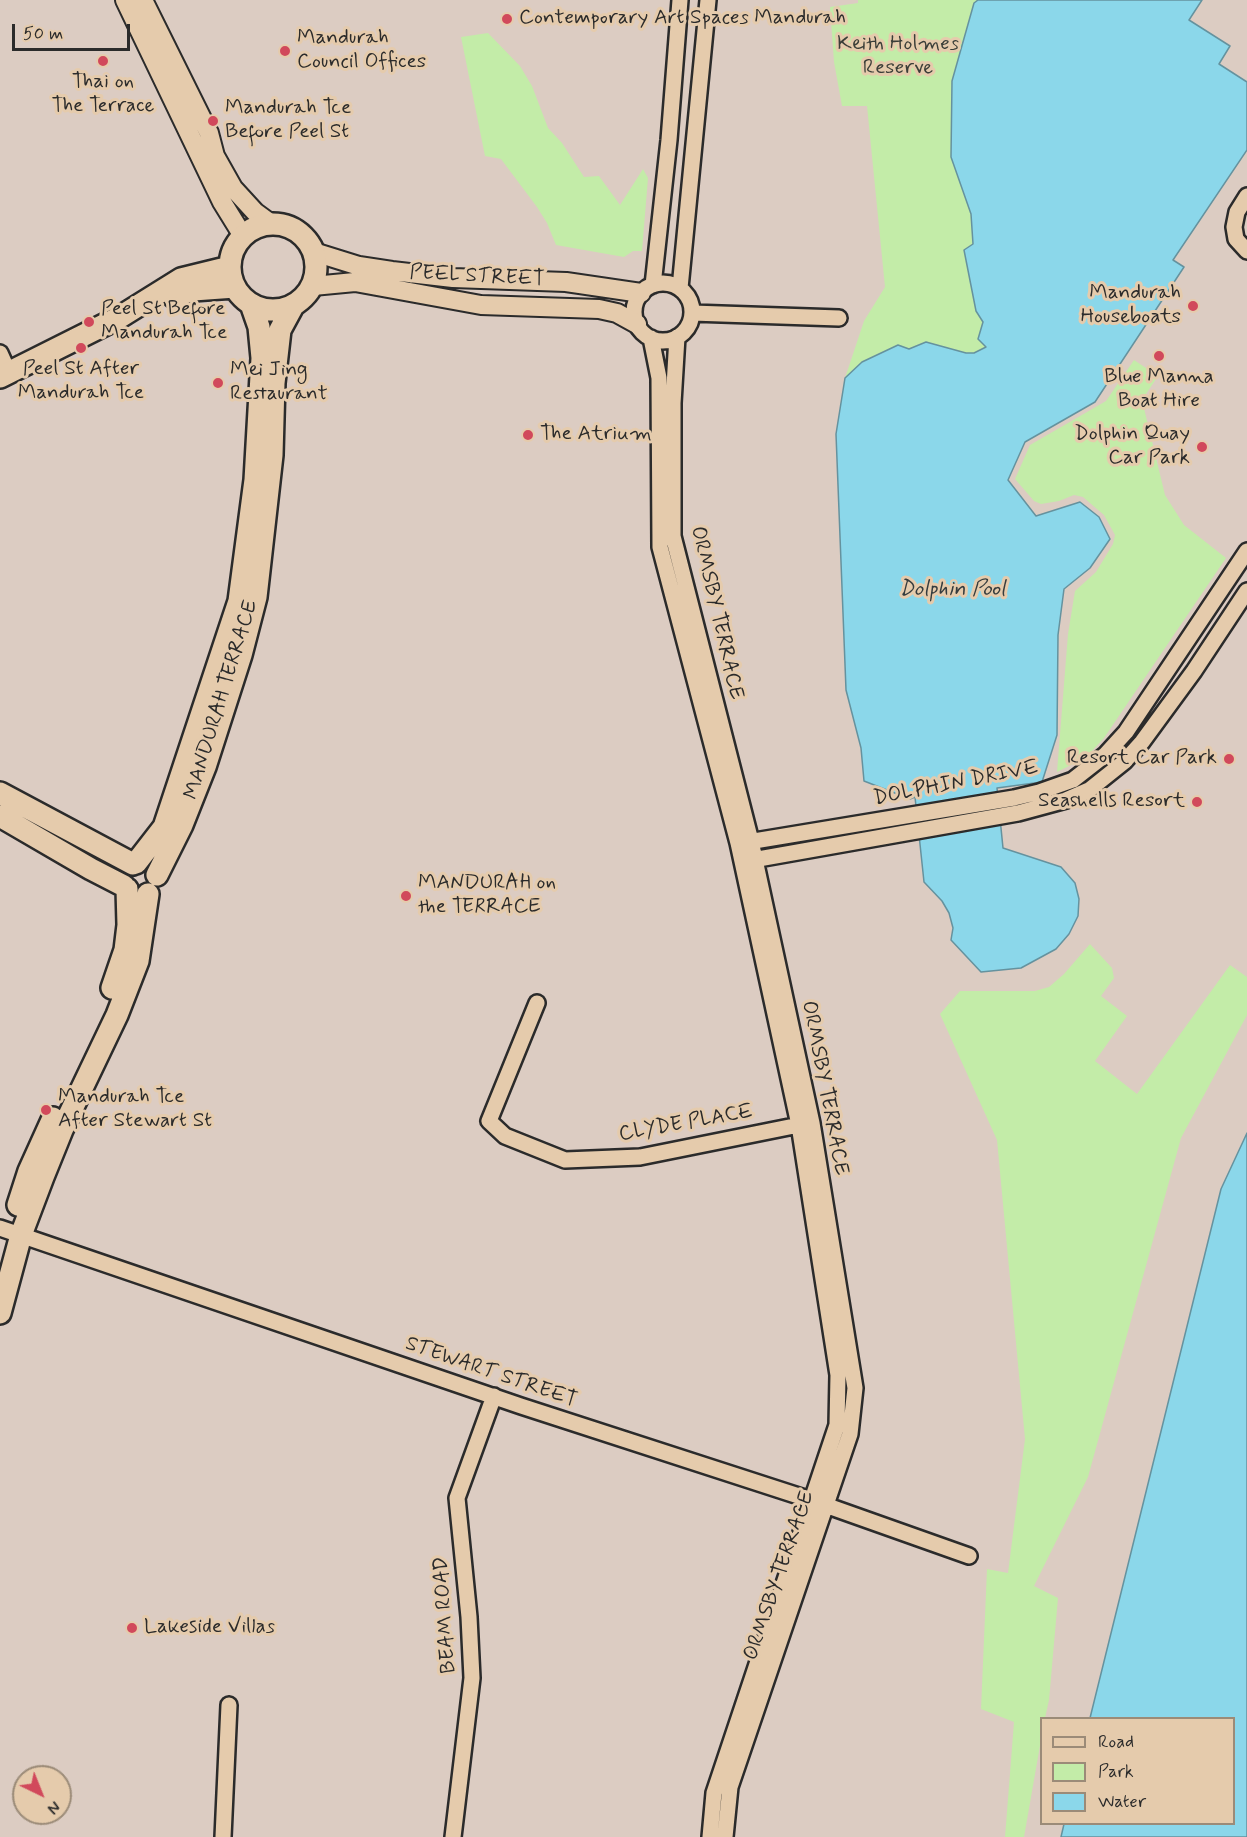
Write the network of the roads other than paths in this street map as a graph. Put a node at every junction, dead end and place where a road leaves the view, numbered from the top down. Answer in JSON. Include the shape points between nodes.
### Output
{"nodes":[{"id":1,"x":125,"y":0,"type":"edge"},
{"id":2,"x":143,"y":0,"type":"edge"},
{"id":3,"x":680,"y":0,"type":"edge"},
{"id":4,"x":708,"y":0,"type":"edge"},
{"id":5,"x":1247,"y":196,"type":"edge"},
{"id":6,"x":270,"y":223,"type":"junction"},
{"id":7,"x":243,"y":236,"type":"junction"},
{"id":8,"x":1247,"y":251,"type":"edge"},
{"id":9,"x":314,"y":252,"type":"junction"},
{"id":10,"x":232,"y":277,"type":"junction"},
{"id":11,"x":313,"y":286,"type":"junction"},
{"id":12,"x":680,"y":288,"type":"junction"},
{"id":13,"x":647,"y":289,"type":"junction"},
{"id":14,"x":251,"y":304,"type":"junction"},
{"id":15,"x":293,"y":306,"type":"junction"},
{"id":16,"x":692,"y":313,"type":"junction"},
{"id":17,"x":839,"y":318,"type":"dead end"},
{"id":18,"x":637,"y":324,"type":"junction"},
{"id":19,"x":677,"y":337,"type":"junction"},
{"id":20,"x":651,"y":338,"type":"junction"},
{"id":21,"x":0,"y":353,"type":"edge"},
{"id":22,"x":5,"y":375,"type":"edge"},
{"id":23,"x":1247,"y":550,"type":"edge"},
{"id":24,"x":1247,"y":591,"type":"edge"},
{"id":25,"x":0,"y":793,"type":"edge"},
{"id":26,"x":0,"y":816,"type":"edge"},
{"id":27,"x":745,"y":842,"type":"junction"},
{"id":28,"x":748,"y":860,"type":"junction"},
{"id":29,"x":134,"y":863,"type":"junction"},
{"id":30,"x":152,"y":885,"type":"junction"},
{"id":31,"x":126,"y":888,"type":"junction"},
{"id":32,"x":537,"y":1003,"type":"dead end"},
{"id":33,"x":806,"y":1124,"type":"junction"},
{"id":34,"x":10,"y":1231,"type":"edge"},
{"id":35,"x":0,"y":1270,"type":"edge"},
{"id":36,"x":0,"y":1313,"type":"edge"},
{"id":37,"x":494,"y":1396,"type":"junction"},
{"id":38,"x":818,"y":1503,"type":"junction"},
{"id":39,"x":969,"y":1556,"type":"dead end"},
{"id":40,"x":229,"y":1705,"type":"dead end"},
{"id":41,"x":224,"y":1837,"type":"edge"},
{"id":42,"x":453,"y":1837,"type":"edge"},
{"id":43,"x":710,"y":1837,"type":"edge"},
{"id":44,"x":725,"y":1837,"type":"edge"}],
"edges":[{"from":1,"to":7,"type":"street","via":[[222,202]]},
{"from":2,"to":6,"type":"street","via":[[233,188]]},
{"from":3,"to":13,"type":"street","via":[[669,140]]},
{"from":4,"to":12,"type":"street"},
{"from":5,"to":8,"type":"street","via":[[1233,227],[1236,239]]},
{"from":6,"to":7,"type":"main road"},
{"from":6,"to":9,"type":"main road","via":[[302,234]]},
{"from":7,"to":10,"type":"main road","via":[[236,245]]},
{"from":9,"to":11,"type":"main road"},
{"from":9,"to":13,"type":"street","name":"PEEL STREET","via":[[359,266],[453,278]]},
{"from":10,"to":14,"type":"main road","via":[[242,297]]},
{"from":10,"to":22,"type":"main road","via":[[120,317]]},
{"from":11,"to":15,"type":"main road"},
{"from":11,"to":18,"type":"street","name":"PEEL STREET","via":[[355,282],[481,305],[599,309]]},
{"from":12,"to":13,"type":"street","via":[[662,283]]},
{"from":12,"to":16,"type":"street"},
{"from":13,"to":18,"type":"street","via":[[634,308]]},
{"from":14,"to":15,"type":"main road","via":[[265,310]]},
{"from":14,"to":29,"type":"main road","name":"MANDURAH TERRACE","via":[[259,327],[261,358],[255,480],[239,601],[164,827]]},
{"from":15,"to":30,"type":"main road","name":"MANDURAH TERRACE","via":[[280,330],[272,455],[256,597],[205,767]]},
{"from":16,"to":17,"type":"street"},
{"from":16,"to":19,"type":"street","via":[[685,331]]},
{"from":18,"to":20,"type":"street"},
{"from":19,"to":20,"type":"street","via":[[660,341]]},
{"from":19,"to":27,"type":"street","name":"ORMSBY TERRACE","via":[[673,536]]},
{"from":20,"to":27,"type":"street","name":"ORMSBY TERRACE","via":[[659,378],[660,547]]},
{"from":21,"to":22,"type":"street"},
{"from":23,"to":27,"type":"street","name":"DOLPHIN DRIVE","via":[[1126,732],[1073,780],[1038,792]]},
{"from":24,"to":28,"type":"street","name":"DOLPHIN DRIVE","via":[[1160,719],[1124,762],[1089,790],[1039,808]]},
{"from":25,"to":29,"type":"main road"},
{"from":26,"to":31,"type":"main road"},
{"from":27,"to":28,"type":"street","name":"ORMSBY TERRACE"},
{"from":28,"to":33,"type":"street","name":"ORMSBY TERRACE"},
{"from":29,"to":30,"type":"main road","via":[[152,867]]},
{"from":29,"to":31,"type":"main road","via":[[124,875]]},
{"from":30,"to":31,"type":"main road","via":[[138,896]]},
{"from":30,"to":34,"type":"main road","name":"MANDURAH TERRACE","via":[[138,961],[117,1015]]},
{"from":31,"to":34,"type":"main road","name":"MANDURAH TERRACE","via":[[128,925],[119,969],[29,1171]]},
{"from":32,"to":33,"type":"street","name":"CLYDE PLACE","via":[[489,1121],[505,1136],[565,1160],[575,1160],[640,1157]]},
{"from":33,"to":38,"type":"street","name":"ORMSBY TERRACE","via":[[838,1375],[837,1425]]},
{"from":34,"to":35,"type":"main road","name":"MANDURAH TERRACE"},
{"from":34,"to":36,"type":"main road","name":"MANDURAH TERRACE"},
{"from":34,"to":37,"type":"street","name":"STEWART STREET"},
{"from":37,"to":38,"type":"street","name":"STEWART STREET"},
{"from":37,"to":42,"type":"street","name":"BEAM ROAD","via":[[457,1498],[472,1678]]},
{"from":38,"to":39,"type":"street","name":"STEWART STREET"},
{"from":38,"to":43,"type":"street","name":"ORMSBY TERRACE","via":[[714,1793]]},
{"from":38,"to":44,"type":"street","name":"ORMSBY TERRACE","via":[[730,1787]]},
{"from":40,"to":41,"type":"street"}]}
